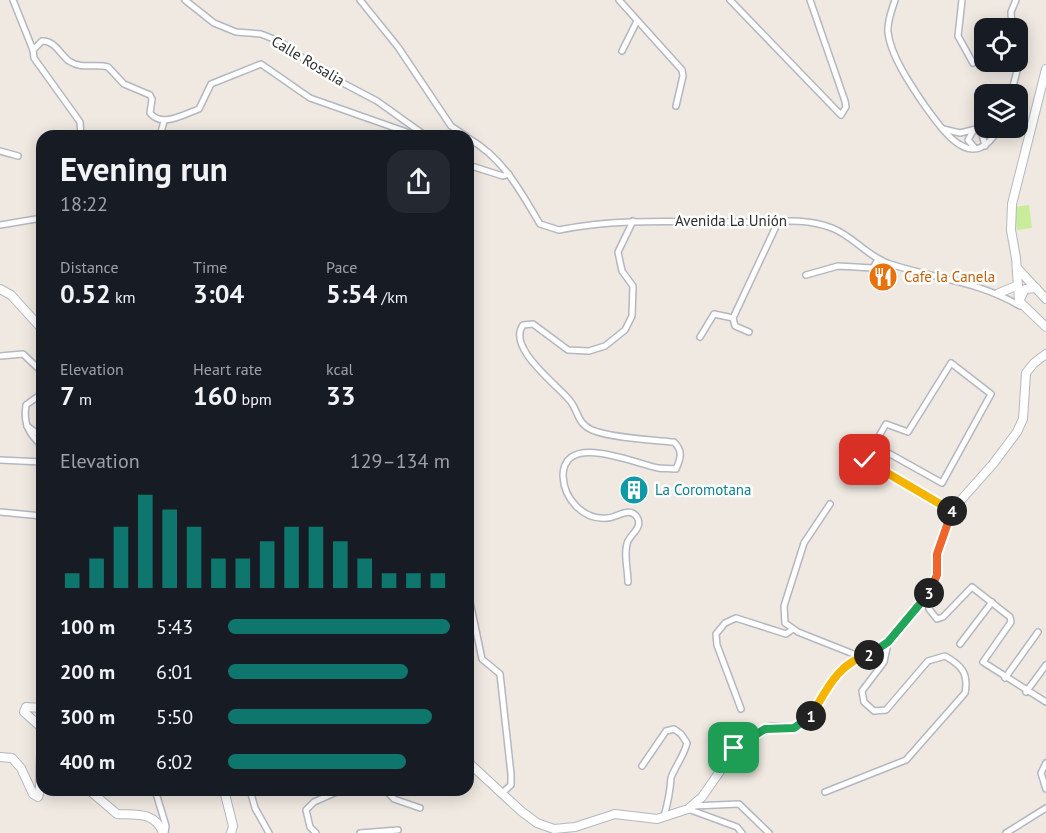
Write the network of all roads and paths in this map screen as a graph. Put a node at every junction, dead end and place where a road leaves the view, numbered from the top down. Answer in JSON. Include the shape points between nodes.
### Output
{"nodes":[{"id":1,"x":13,"y":0,"type":"edge"},
{"id":2,"x":185,"y":0,"type":"edge"},
{"id":3,"x":360,"y":0,"type":"edge"},
{"id":4,"x":619,"y":0,"type":"edge"},
{"id":5,"x":730,"y":0,"type":"edge"},
{"id":6,"x":810,"y":0,"type":"edge"},
{"id":7,"x":895,"y":0,"type":"edge"},
{"id":8,"x":962,"y":0,"type":"edge"},
{"id":9,"x":1016,"y":0,"type":"edge"},
{"id":10,"x":1011,"y":18,"type":"edge"},
{"id":11,"x":637,"y":21,"type":"junction"},
{"id":12,"x":33,"y":50,"type":"junction"},
{"id":13,"x":622,"y":51,"type":"dead end"},
{"id":14,"x":973,"y":63,"type":"dead end"},
{"id":15,"x":1046,"y":69,"type":"edge"},
{"id":16,"x":676,"y":106,"type":"dead end"},
{"id":17,"x":164,"y":121,"type":"junction"},
{"id":18,"x":941,"y":128,"type":"junction"},
{"id":19,"x":81,"y":130,"type":"edge"},
{"id":20,"x":162,"y":130,"type":"edge"},
{"id":21,"x":401,"y":130,"type":"edge"},
{"id":22,"x":417,"y":130,"type":"edge"},
{"id":23,"x":457,"y":130,"type":"edge"},
{"id":24,"x":974,"y":131,"type":"edge"},
{"id":25,"x":974,"y":132,"type":"edge"},
{"id":26,"x":983,"y":138,"type":"edge"},
{"id":27,"x":991,"y":138,"type":"edge"},
{"id":28,"x":474,"y":141,"type":"edge"},
{"id":29,"x":985,"y":146,"type":"junction"},
{"id":30,"x":976,"y":148,"type":"junction"},
{"id":31,"x":0,"y":151,"type":"edge"},
{"id":32,"x":18,"y":156,"type":"dead end"},
{"id":33,"x":474,"y":167,"type":"edge"},
{"id":34,"x":509,"y":174,"type":"junction"},
{"id":35,"x":36,"y":219,"type":"edge"},
{"id":36,"x":779,"y":220,"type":"junction"},
{"id":37,"x":633,"y":221,"type":"junction"},
{"id":38,"x":0,"y":225,"type":"edge"},
{"id":39,"x":878,"y":259,"type":"junction"},
{"id":40,"x":1017,"y":268,"type":"junction"},
{"id":41,"x":806,"y":275,"type":"dead end"},
{"id":42,"x":1016,"y":286,"type":"junction"},
{"id":43,"x":1036,"y":288,"type":"junction"},
{"id":44,"x":0,"y":289,"type":"edge"},
{"id":45,"x":999,"y":293,"type":"junction"},
{"id":46,"x":1046,"y":299,"type":"edge"},
{"id":47,"x":1020,"y":303,"type":"junction"},
{"id":48,"x":733,"y":318,"type":"junction"},
{"id":49,"x":36,"y":322,"type":"edge"},
{"id":50,"x":1045,"y":325,"type":"edge"},
{"id":51,"x":749,"y":332,"type":"dead end"},
{"id":52,"x":700,"y":337,"type":"dead end"},
{"id":53,"x":1046,"y":354,"type":"edge"},
{"id":54,"x":0,"y":356,"type":"edge"},
{"id":55,"x":36,"y":366,"type":"edge"},
{"id":56,"x":36,"y":398,"type":"edge"},
{"id":57,"x":27,"y":426,"type":"junction"},
{"id":58,"x":36,"y":433,"type":"edge"},
{"id":59,"x":36,"y":440,"type":"edge"},
{"id":60,"x":874,"y":445,"type":"junction"},
{"id":61,"x":0,"y":460,"type":"edge"},
{"id":62,"x":36,"y":462,"type":"edge"},
{"id":63,"x":830,"y":504,"type":"dead end"},
{"id":64,"x":953,"y":509,"type":"junction"},
{"id":65,"x":0,"y":513,"type":"edge"},
{"id":66,"x":36,"y":516,"type":"edge"},
{"id":67,"x":628,"y":582,"type":"dead end"},
{"id":68,"x":933,"y":588,"type":"junction"},
{"id":69,"x":992,"y":602,"type":"junction"},
{"id":70,"x":474,"y":621,"type":"edge"},
{"id":71,"x":793,"y":629,"type":"junction"},
{"id":72,"x":1038,"y":632,"type":"dead end"},
{"id":73,"x":888,"y":642,"type":"junction"},
{"id":74,"x":960,"y":644,"type":"dead end"},
{"id":75,"x":861,"y":657,"type":"junction"},
{"id":76,"x":1046,"y":665,"type":"edge"},
{"id":77,"x":1005,"y":678,"type":"junction"},
{"id":78,"x":1026,"y":692,"type":"junction"},
{"id":79,"x":1046,"y":702,"type":"edge"},
{"id":80,"x":36,"y":708,"type":"edge"},
{"id":81,"x":741,"y":709,"type":"dead end"},
{"id":82,"x":36,"y":723,"type":"edge"},
{"id":83,"x":0,"y":757,"type":"edge"},
{"id":84,"x":1046,"y":764,"type":"edge"},
{"id":85,"x":642,"y":766,"type":"dead end"},
{"id":86,"x":474,"y":768,"type":"edge"},
{"id":87,"x":1046,"y":789,"type":"edge"},
{"id":88,"x":825,"y":792,"type":"dead end"},
{"id":89,"x":501,"y":794,"type":"junction"},
{"id":90,"x":39,"y":796,"type":"edge"},
{"id":91,"x":96,"y":796,"type":"edge"},
{"id":92,"x":156,"y":796,"type":"edge"},
{"id":93,"x":226,"y":796,"type":"edge"},
{"id":94,"x":252,"y":796,"type":"edge"},
{"id":95,"x":328,"y":796,"type":"edge"},
{"id":96,"x":391,"y":796,"type":"edge"},
{"id":97,"x":690,"y":807,"type":"junction"},
{"id":98,"x":420,"y":808,"type":"dead end"},
{"id":99,"x":1046,"y":808,"type":"edge"},
{"id":100,"x":664,"y":816,"type":"junction"},
{"id":101,"x":399,"y":830,"type":"dead end"},
{"id":102,"x":162,"y":832,"type":"edge"},
{"id":103,"x":231,"y":833,"type":"edge"},
{"id":104,"x":269,"y":833,"type":"edge"},
{"id":105,"x":316,"y":833,"type":"edge"},
{"id":106,"x":360,"y":833,"type":"edge"},
{"id":107,"x":742,"y":833,"type":"edge"},
{"id":108,"x":769,"y":833,"type":"edge"},
{"id":109,"x":1006,"y":833,"type":"edge"}],
"edges":[{"from":1,"to":12,"type":"street"},
{"from":2,"to":22,"type":"street","name":"Calle Rosalia","via":[[214,23],[281,42]]},
{"from":3,"to":23,"type":"street","name":"Avenida La Unión"},
{"from":4,"to":11,"type":"street"},
{"from":5,"to":6,"type":"street","via":[[841,115],[845,101]]},
{"from":7,"to":18,"type":"street","via":[[888,32],[891,44],[904,73]]},
{"from":8,"to":14,"type":"street","via":[[958,36]]},
{"from":9,"to":10,"type":"street"},
{"from":11,"to":13,"type":"street"},
{"from":11,"to":16,"type":"street","via":[[682,70]]},
{"from":12,"to":17,"type":"street","via":[[46,40],[70,62],[83,67],[108,67],[123,84],[150,95],[150,114]]},
{"from":12,"to":19,"type":"street","via":[[34,58],[80,122]]},
{"from":15,"to":40,"type":"street","via":[[1012,204],[1011,230]]},
{"from":17,"to":20,"type":"street"},
{"from":17,"to":21,"type":"street","via":[[200,109],[211,84],[261,64],[310,98]]},
{"from":18,"to":24,"type":"street","via":[[960,133]]},
{"from":18,"to":30,"type":"street","via":[[955,143]]},
{"from":25,"to":30,"type":"street","via":[[968,140]]},
{"from":26,"to":29,"type":"street"},
{"from":27,"to":29,"type":"street"},
{"from":28,"to":34,"type":"street","name":"Avenida La Unión","via":[[489,150]]},
{"from":29,"to":30,"type":"street"},
{"from":31,"to":32,"type":"street"},
{"from":33,"to":34,"type":"street","via":[[503,176]]},
{"from":34,"to":37,"type":"street","name":"Avenida La Unión","via":[[540,224],[548,229]]},
{"from":35,"to":38,"type":"street"},
{"from":36,"to":37,"type":"street","name":"Avenida La Unión"},
{"from":36,"to":39,"type":"street","name":"Avenida La Unión","via":[[804,220],[835,229]]},
{"from":36,"to":48,"type":"street"},
{"from":37,"to":67,"type":"street","via":[[618,252],[622,271],[633,286],[632,316],[620,335],[589,351],[568,350],[533,324],[519,330],[536,367],[572,402],[579,422],[593,430],[674,442],[680,448],[676,469],[585,452],[574,455],[566,465],[566,488],[571,503],[579,510],[609,519],[625,512],[639,520],[628,542]]},
{"from":39,"to":41,"type":"street","via":[[867,270],[838,266]]},
{"from":39,"to":45,"type":"street","name":"Avenida La Unión"},
{"from":40,"to":42,"type":"street"},
{"from":40,"to":43,"type":"street"},
{"from":42,"to":45,"type":"street"},
{"from":42,"to":47,"type":"street"},
{"from":43,"to":46,"type":"street"},
{"from":43,"to":47,"type":"street","via":[[1025,289]]},
{"from":44,"to":49,"type":"street","via":[[11,295]]},
{"from":45,"to":47,"type":"street","name":"Avenida La Unión"},
{"from":47,"to":50,"type":"street","name":"Avenida La Unión"},
{"from":48,"to":51,"type":"street","via":[[735,326]]},
{"from":48,"to":52,"type":"street","via":[[714,314]]},
{"from":53,"to":64,"type":"street","via":[[1026,373],[1023,419],[1017,432]]},
{"from":54,"to":55,"type":"street","via":[[23,354]]},
{"from":56,"to":57,"type":"street","via":[[26,405]]},
{"from":57,"to":58,"type":"street"},
{"from":57,"to":59,"type":"street"},
{"from":60,"to":60,"type":"street","via":[[886,424],[908,432],[951,363],[990,394],[942,483]]},
{"from":60,"to":64,"type":"street","via":[[865,460]]},
{"from":61,"to":62,"type":"street"},
{"from":63,"to":71,"type":"street","via":[[804,543],[787,598],[783,618]]},
{"from":64,"to":68,"type":"street","via":[[937,554]]},
{"from":65,"to":66,"type":"street"},
{"from":68,"to":69,"type":"street","via":[[929,609],[937,619],[969,588],[975,588]]},
{"from":68,"to":73,"type":"street"},
{"from":69,"to":74,"type":"street"},
{"from":69,"to":77,"type":"street","via":[[1011,619],[983,662]]},
{"from":70,"to":89,"type":"street","via":[[482,659],[500,674],[511,774],[511,785]]},
{"from":71,"to":75,"type":"street"},
{"from":71,"to":81,"type":"street","via":[[786,634],[736,618],[716,634]]},
{"from":72,"to":77,"type":"street"},
{"from":73,"to":75,"type":"street","via":[[874,654]]},
{"from":73,"to":88,"type":"street","via":[[884,662],[862,691],[864,702],[874,711],[886,710],[928,661],[945,656],[961,665],[968,680],[966,693],[906,760]]},
{"from":75,"to":97,"type":"street","via":[[835,676],[811,716],[801,725],[787,729],[771,727],[734,748],[702,797]]},
{"from":76,"to":78,"type":"street"},
{"from":77,"to":78,"type":"street"},
{"from":78,"to":79,"type":"street"},
{"from":80,"to":82,"type":"street","via":[[26,707],[24,712]]},
{"from":83,"to":90,"type":"street","via":[[12,758],[33,795]]},
{"from":84,"to":87,"type":"street","via":[[1041,773]]},
{"from":85,"to":100,"type":"street","via":[[666,731],[674,729],[687,743],[671,776],[672,791]]},
{"from":86,"to":89,"type":"street"},
{"from":89,"to":100,"type":"street","via":[[537,823],[554,829],[575,827],[615,814],[637,818]]},
{"from":91,"to":102,"type":"street","via":[[117,814],[138,812],[155,821]]},
{"from":92,"to":102,"type":"street","via":[[166,826]]},
{"from":93,"to":103,"type":"street","via":[[233,826]]},
{"from":94,"to":104,"type":"street"},
{"from":95,"to":105,"type":"street","via":[[306,810]]},
{"from":96,"to":98,"type":"street"},
{"from":97,"to":100,"type":"street"},
{"from":97,"to":107,"type":"street","via":[[737,827]]},
{"from":97,"to":108,"type":"street","via":[[739,804]]},
{"from":99,"to":109,"type":"street"},
{"from":101,"to":106,"type":"street"}]}
